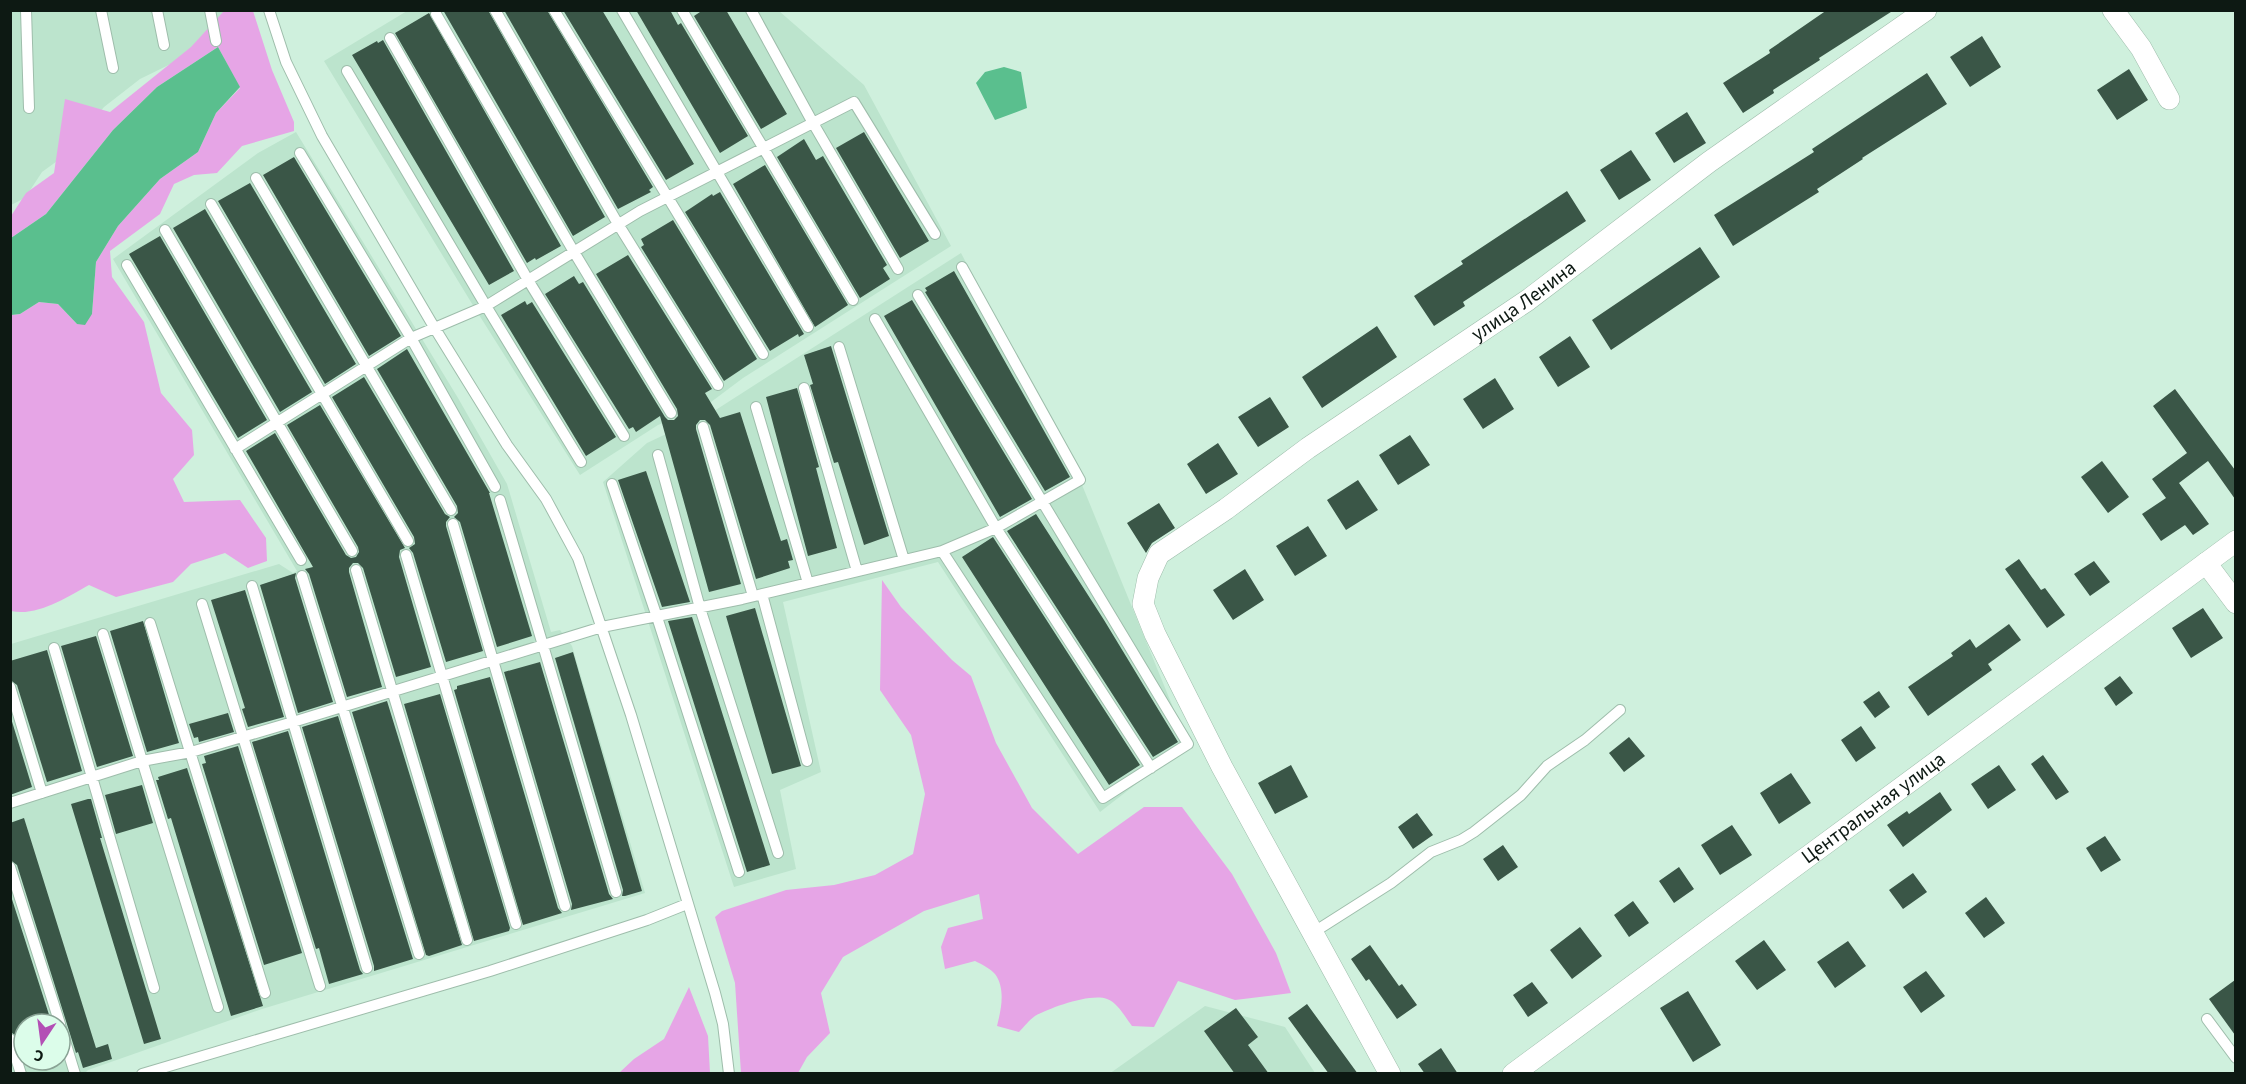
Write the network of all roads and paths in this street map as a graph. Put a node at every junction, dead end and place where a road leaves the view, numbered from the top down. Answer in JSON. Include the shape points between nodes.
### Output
{"nodes":[{"id":1,"x":26,"y":10,"type":"edge"},
{"id":2,"x":101,"y":10,"type":"edge"},
{"id":3,"x":158,"y":10,"type":"edge"},
{"id":4,"x":210,"y":10,"type":"edge"},
{"id":5,"x":269,"y":10,"type":"edge"},
{"id":6,"x":495,"y":10,"type":"edge"},
{"id":7,"x":554,"y":10,"type":"edge"},
{"id":8,"x":622,"y":10,"type":"edge"},
{"id":9,"x":682,"y":10,"type":"edge"},
{"id":10,"x":751,"y":10,"type":"edge"},
{"id":11,"x":1926,"y":10,"type":"edge"},
{"id":12,"x":2113,"y":10,"type":"edge"},
{"id":13,"x":436,"y":14,"type":"dead end"},
{"id":14,"x":390,"y":38,"type":"dead end"},
{"id":15,"x":216,"y":41,"type":"dead end"},
{"id":16,"x":164,"y":45,"type":"dead end"},
{"id":17,"x":113,"y":68,"type":"dead end"},
{"id":18,"x":347,"y":70,"type":"dead end"},
{"id":19,"x":2169,"y":99,"type":"dead end"},
{"id":20,"x":29,"y":108,"type":"dead end"},
{"id":21,"x":813,"y":123,"type":"junction"},
{"id":22,"x":762,"y":149,"type":"junction"},
{"id":23,"x":300,"y":153,"type":"dead end"},
{"id":24,"x":715,"y":172,"type":"junction"},
{"id":25,"x":256,"y":178,"type":"dead end"},
{"id":26,"x":667,"y":198,"type":"junction"},
{"id":27,"x":211,"y":204,"type":"dead end"},
{"id":28,"x":618,"y":225,"type":"junction"},
{"id":29,"x":165,"y":230,"type":"dead end"},
{"id":30,"x":935,"y":234,"type":"dead end"},
{"id":31,"x":574,"y":252,"type":"junction"},
{"id":32,"x":127,"y":265,"type":"dead end"},
{"id":33,"x":962,"y":267,"type":"dead end"},
{"id":34,"x":898,"y":269,"type":"dead end"},
{"id":35,"x":528,"y":280,"type":"junction"},
{"id":36,"x":918,"y":294,"type":"dead end"},
{"id":37,"x":853,"y":300,"type":"dead end"},
{"id":38,"x":486,"y":306,"type":"junction"},
{"id":39,"x":875,"y":319,"type":"dead end"},
{"id":40,"x":434,"y":327,"type":"junction"},
{"id":41,"x":808,"y":327,"type":"dead end"},
{"id":42,"x":411,"y":338,"type":"junction"},
{"id":43,"x":839,"y":347,"type":"dead end"},
{"id":44,"x":763,"y":354,"type":"dead end"},
{"id":45,"x":366,"y":364,"type":"junction"},
{"id":46,"x":718,"y":385,"type":"dead end"},
{"id":47,"x":804,"y":388,"type":"dead end"},
{"id":48,"x":322,"y":394,"type":"junction"},
{"id":49,"x":756,"y":407,"type":"dead end"},
{"id":50,"x":671,"y":413,"type":"dead end"},
{"id":51,"x":276,"y":422,"type":"junction"},
{"id":52,"x":703,"y":427,"type":"dead end"},
{"id":53,"x":624,"y":436,"type":"dead end"},
{"id":54,"x":235,"y":449,"type":"junction"},
{"id":55,"x":658,"y":455,"type":"dead end"},
{"id":56,"x":581,"y":462,"type":"dead end"},
{"id":57,"x":612,"y":484,"type":"dead end"},
{"id":58,"x":495,"y":487,"type":"dead end"},
{"id":59,"x":500,"y":500,"type":"dead end"},
{"id":60,"x":1043,"y":502,"type":"junction"},
{"id":61,"x":451,"y":510,"type":"dead end"},
{"id":62,"x":453,"y":524,"type":"dead end"},
{"id":63,"x":996,"y":528,"type":"junction"},
{"id":64,"x":408,"y":540,"type":"dead end"},
{"id":65,"x":2235,"y":541,"type":"edge"},
{"id":66,"x":352,"y":551,"type":"dead end"},
{"id":67,"x":942,"y":551,"type":"junction"},
{"id":68,"x":406,"y":555,"type":"dead end"},
{"id":69,"x":301,"y":560,"type":"dead end"},
{"id":70,"x":904,"y":560,"type":"junction"},
{"id":71,"x":2206,"y":563,"type":"junction"},
{"id":72,"x":356,"y":570,"type":"dead end"},
{"id":73,"x":857,"y":571,"type":"junction"},
{"id":74,"x":302,"y":576,"type":"dead end"},
{"id":75,"x":808,"y":583,"type":"junction"},
{"id":76,"x":252,"y":586,"type":"dead end"},
{"id":77,"x":757,"y":595,"type":"junction"},
{"id":78,"x":2235,"y":603,"type":"edge"},
{"id":79,"x":202,"y":604,"type":"dead end"},
{"id":80,"x":700,"y":608,"type":"junction"},
{"id":81,"x":657,"y":617,"type":"junction"},
{"id":82,"x":150,"y":623,"type":"dead end"},
{"id":83,"x":602,"y":627,"type":"junction"},
{"id":84,"x":103,"y":634,"type":"dead end"},
{"id":85,"x":543,"y":645,"type":"junction"},
{"id":86,"x":54,"y":648,"type":"dead end"},
{"id":87,"x":493,"y":660,"type":"junction"},
{"id":88,"x":442,"y":676,"type":"junction"},
{"id":89,"x":10,"y":687,"type":"edge"},
{"id":90,"x":392,"y":692,"type":"junction"},
{"id":91,"x":342,"y":707,"type":"junction"},
{"id":92,"x":1620,"y":710,"type":"dead end"},
{"id":93,"x":293,"y":722,"type":"junction"},
{"id":94,"x":242,"y":737,"type":"junction"},
{"id":95,"x":190,"y":752,"type":"junction"},
{"id":96,"x":142,"y":760,"type":"junction"},
{"id":97,"x":807,"y":761,"type":"dead end"},
{"id":98,"x":1151,"y":768,"type":"junction"},
{"id":99,"x":92,"y":777,"type":"junction"},
{"id":100,"x":42,"y":793,"type":"junction"},
{"id":101,"x":10,"y":803,"type":"edge"},
{"id":102,"x":778,"y":853,"type":"dead end"},
{"id":103,"x":10,"y":867,"type":"edge"},
{"id":104,"x":739,"y":872,"type":"dead end"},
{"id":105,"x":616,"y":892,"type":"dead end"},
{"id":106,"x":687,"y":904,"type":"junction"},
{"id":107,"x":565,"y":906,"type":"dead end"},
{"id":108,"x":516,"y":924,"type":"dead end"},
{"id":109,"x":1314,"y":932,"type":"junction"},
{"id":110,"x":467,"y":940,"type":"dead end"},
{"id":111,"x":419,"y":954,"type":"dead end"},
{"id":112,"x":367,"y":968,"type":"dead end"},
{"id":113,"x":320,"y":986,"type":"dead end"},
{"id":114,"x":154,"y":988,"type":"dead end"},
{"id":115,"x":265,"y":993,"type":"dead end"},
{"id":116,"x":218,"y":1007,"type":"dead end"},
{"id":117,"x":56,"y":1012,"type":"edge"},
{"id":118,"x":2207,"y":1019,"type":"dead end"},
{"id":119,"x":10,"y":1039,"type":"edge"},
{"id":120,"x":2235,"y":1058,"type":"edge"},
{"id":121,"x":21,"y":1074,"type":"edge"},
{"id":122,"x":142,"y":1074,"type":"edge"},
{"id":123,"x":729,"y":1074,"type":"edge"},
{"id":124,"x":1390,"y":1074,"type":"edge"},
{"id":125,"x":1512,"y":1074,"type":"edge"}],
"edges":[{"from":1,"to":20,"type":"lane"},
{"from":2,"to":17,"type":"lane"},
{"from":3,"to":16,"type":"lane"},
{"from":4,"to":15,"type":"lane"},
{"from":5,"to":40,"type":"lane","via":[[286,62],[322,136]]},
{"from":6,"to":28,"type":"lane"},
{"from":7,"to":26,"type":"lane"},
{"from":8,"to":24,"type":"lane"},
{"from":9,"to":22,"type":"lane"},
{"from":10,"to":21,"type":"lane"},
{"from":11,"to":109,"type":"street","name":"улица Ленина","via":[[1709,162],[1528,300],[1308,448],[1159,555],[1148,578],[1143,604],[1155,634],[1222,767]]},
{"from":12,"to":19,"type":"street","via":[[2141,48]]},
{"from":13,"to":31,"type":"lane"},
{"from":14,"to":35,"type":"lane"},
{"from":18,"to":38,"type":"lane"},
{"from":21,"to":22,"type":"lane"},
{"from":21,"to":30,"type":"lane","via":[[854,102]]},
{"from":21,"to":34,"type":"lane"},
{"from":22,"to":24,"type":"lane"},
{"from":22,"to":37,"type":"lane"},
{"from":23,"to":42,"type":"lane"},
{"from":24,"to":26,"type":"lane"},
{"from":24,"to":41,"type":"lane"},
{"from":25,"to":45,"type":"lane"},
{"from":26,"to":28,"type":"lane"},
{"from":26,"to":44,"type":"lane"},
{"from":27,"to":48,"type":"lane"},
{"from":28,"to":31,"type":"lane"},
{"from":28,"to":46,"type":"lane"},
{"from":29,"to":51,"type":"lane"},
{"from":31,"to":35,"type":"lane"},
{"from":31,"to":50,"type":"lane"},
{"from":32,"to":54,"type":"lane"},
{"from":33,"to":60,"type":"lane","via":[[1080,480]]},
{"from":35,"to":38,"type":"lane"},
{"from":35,"to":53,"type":"lane"},
{"from":36,"to":60,"type":"lane"},
{"from":38,"to":40,"type":"lane"},
{"from":38,"to":56,"type":"lane"},
{"from":39,"to":63,"type":"lane"},
{"from":40,"to":42,"type":"lane"},
{"from":40,"to":83,"type":"lane","via":[[507,445],[546,499],[578,558]]},
{"from":42,"to":45,"type":"lane"},
{"from":42,"to":58,"type":"lane"},
{"from":43,"to":70,"type":"lane"},
{"from":45,"to":48,"type":"lane"},
{"from":45,"to":61,"type":"lane"},
{"from":47,"to":73,"type":"lane"},
{"from":48,"to":51,"type":"lane"},
{"from":48,"to":64,"type":"lane"},
{"from":49,"to":75,"type":"lane"},
{"from":51,"to":54,"type":"lane"},
{"from":51,"to":66,"type":"lane"},
{"from":52,"to":77,"type":"lane"},
{"from":54,"to":69,"type":"lane"},
{"from":55,"to":80,"type":"lane"},
{"from":57,"to":81,"type":"lane"},
{"from":59,"to":85,"type":"lane"},
{"from":60,"to":63,"type":"lane"},
{"from":60,"to":98,"type":"lane","via":[[1188,744]]},
{"from":62,"to":87,"type":"lane"},
{"from":63,"to":67,"type":"lane"},
{"from":63,"to":98,"type":"lane"},
{"from":65,"to":71,"type":"street","name":"Центральная улица"},
{"from":67,"to":70,"type":"lane"},
{"from":67,"to":98,"type":"lane","via":[[1103,798]]},
{"from":68,"to":88,"type":"lane"},
{"from":70,"to":73,"type":"lane"},
{"from":71,"to":78,"type":"street"},
{"from":71,"to":125,"type":"street","name":"Центральная улица"},
{"from":72,"to":90,"type":"lane"},
{"from":73,"to":75,"type":"lane"},
{"from":74,"to":91,"type":"lane"},
{"from":75,"to":77,"type":"lane"},
{"from":76,"to":93,"type":"lane"},
{"from":77,"to":80,"type":"lane"},
{"from":77,"to":97,"type":"lane"},
{"from":79,"to":94,"type":"lane"},
{"from":80,"to":81,"type":"lane"},
{"from":80,"to":102,"type":"lane"},
{"from":81,"to":83,"type":"lane"},
{"from":81,"to":104,"type":"lane"},
{"from":82,"to":95,"type":"lane"},
{"from":83,"to":85,"type":"lane"},
{"from":83,"to":106,"type":"lane"},
{"from":84,"to":96,"type":"lane"},
{"from":85,"to":87,"type":"lane"},
{"from":85,"to":105,"type":"lane"},
{"from":86,"to":99,"type":"lane"},
{"from":87,"to":88,"type":"lane"},
{"from":87,"to":107,"type":"lane"},
{"from":88,"to":90,"type":"lane"},
{"from":88,"to":108,"type":"lane"},
{"from":89,"to":100,"type":"lane"},
{"from":90,"to":91,"type":"lane"},
{"from":90,"to":110,"type":"lane"},
{"from":91,"to":93,"type":"lane"},
{"from":91,"to":111,"type":"lane"},
{"from":92,"to":109,"type":"lane","via":[[1548,766],[1521,795],[1474,832],[1431,852]]},
{"from":93,"to":94,"type":"lane"},
{"from":93,"to":112,"type":"lane"},
{"from":94,"to":95,"type":"lane"},
{"from":94,"to":113,"type":"lane"},
{"from":95,"to":96,"type":"lane"},
{"from":95,"to":115,"type":"lane"},
{"from":96,"to":99,"type":"lane"},
{"from":96,"to":116,"type":"lane"},
{"from":99,"to":100,"type":"lane"},
{"from":99,"to":114,"type":"lane"},
{"from":100,"to":101,"type":"lane"},
{"from":103,"to":117,"type":"lane"},
{"from":106,"to":122,"type":"lane","via":[[490,971]]},
{"from":106,"to":123,"type":"lane","via":[[723,1024]]},
{"from":109,"to":124,"type":"street"},
{"from":118,"to":120,"type":"lane"},
{"from":119,"to":121,"type":"lane"}]}
